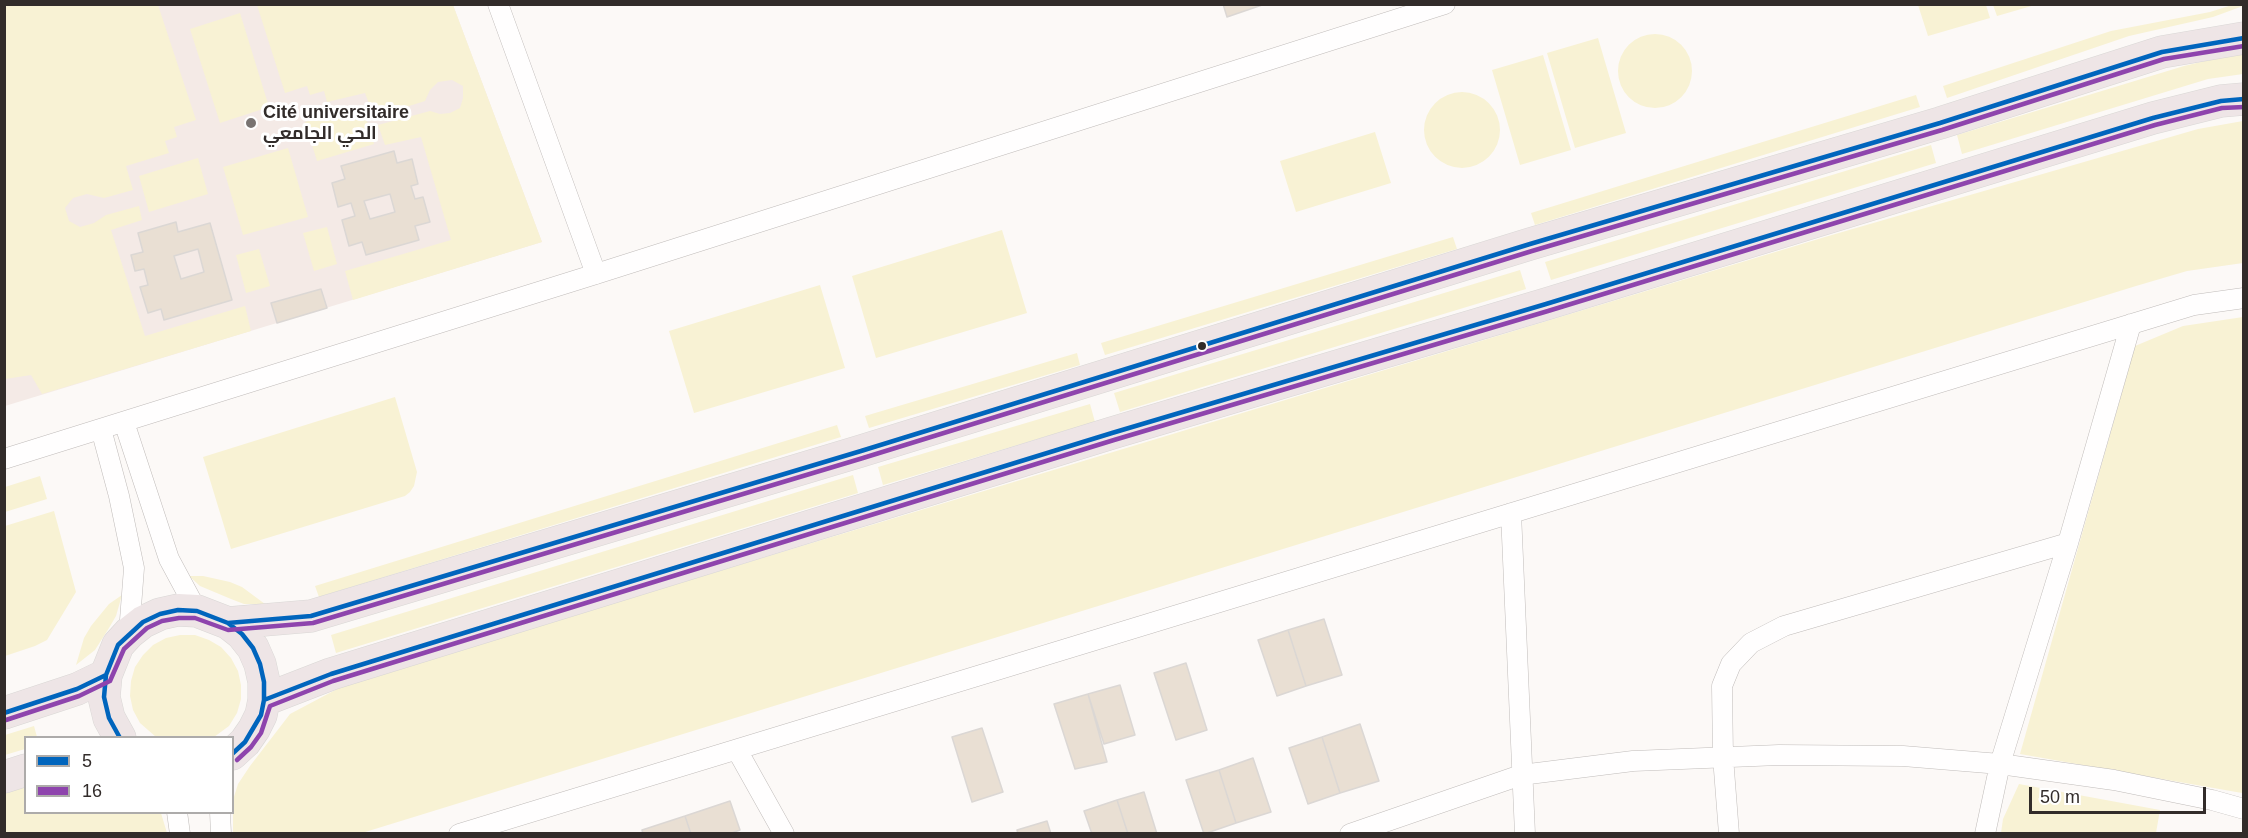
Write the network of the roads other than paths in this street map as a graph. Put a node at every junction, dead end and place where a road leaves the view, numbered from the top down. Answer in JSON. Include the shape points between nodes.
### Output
{"nodes":[{"id":1,"x":498,"y":4,"type":"edge"},
{"id":2,"x":1445,"y":4,"type":"edge"},
{"id":3,"x":2244,"y":15,"type":"edge"},
{"id":4,"x":2244,"y":38,"type":"edge"},
{"id":5,"x":2162,"y":52,"type":"junction"},
{"id":6,"x":2244,"y":99,"type":"edge"},
{"id":7,"x":596,"y":274,"type":"junction"},
{"id":8,"x":2244,"y":298,"type":"edge"},
{"id":9,"x":2131,"y":324,"type":"junction"},
{"id":10,"x":124,"y":422,"type":"junction"},
{"id":11,"x":101,"y":429,"type":"junction"},
{"id":12,"x":4,"y":459,"type":"edge"},
{"id":13,"x":1511,"y":513,"type":"junction"},
{"id":14,"x":2068,"y":543,"type":"junction"},
{"id":15,"x":197,"y":611,"type":"junction"},
{"id":16,"x":228,"y":623,"type":"junction"},
{"id":17,"x":129,"y":633,"type":"junction"},
{"id":18,"x":106,"y":675,"type":"junction"},
{"id":19,"x":264,"y":700,"type":"junction"},
{"id":20,"x":4,"y":713,"type":"edge"},
{"id":21,"x":119,"y":736,"type":"edge"},
{"id":22,"x":736,"y":750,"type":"junction"},
{"id":23,"x":234,"y":754,"type":"edge"},
{"id":24,"x":1723,"y":757,"type":"junction"},
{"id":25,"x":2000,"y":764,"type":"junction"},
{"id":26,"x":24,"y":771,"type":"edge"},
{"id":27,"x":1521,"y":775,"type":"junction"},
{"id":28,"x":4,"y":777,"type":"edge"},
{"id":29,"x":2244,"y":809,"type":"edge"},
{"id":30,"x":177,"y":814,"type":"edge"},
{"id":31,"x":220,"y":814,"type":"edge"},
{"id":32,"x":180,"y":834,"type":"edge"},
{"id":33,"x":221,"y":834,"type":"edge"},
{"id":34,"x":459,"y":834,"type":"edge"},
{"id":35,"x":784,"y":834,"type":"edge"},
{"id":36,"x":1350,"y":834,"type":"edge"},
{"id":37,"x":1525,"y":834,"type":"edge"},
{"id":38,"x":1729,"y":834,"type":"edge"},
{"id":39,"x":1985,"y":834,"type":"edge"}],
"edges":[{"from":1,"to":7,"type":"street"},
{"from":2,"to":7,"type":"street"},
{"from":3,"to":5,"type":"main road","via":[[2199,31]]},
{"from":4,"to":5,"type":"main road"},
{"from":5,"to":16,"type":"main road","via":[[1940,123],[311,616]]},
{"from":6,"to":19,"type":"main road","via":[[2153,118],[1089,440],[342,670]]},
{"from":7,"to":10,"type":"street"},
{"from":8,"to":9,"type":"street","via":[[2194,305]]},
{"from":9,"to":13,"type":"street"},
{"from":9,"to":14,"type":"street"},
{"from":10,"to":11,"type":"street"},
{"from":10,"to":15,"type":"street","via":[[169,559]]},
{"from":11,"to":12,"type":"street"},
{"from":11,"to":17,"type":"street","via":[[134,568]]},
{"from":13,"to":22,"type":"street"},
{"from":13,"to":27,"type":"street"},
{"from":14,"to":24,"type":"street","via":[[1784,626],[1751,643],[1731,664],[1722,686]]},
{"from":14,"to":25,"type":"street"},
{"from":15,"to":16,"type":"main road"},
{"from":15,"to":17,"type":"main road","via":[[160,614]]},
{"from":16,"to":19,"type":"main road","via":[[247,641],[260,664]]},
{"from":17,"to":18,"type":"main road","via":[[118,645]]},
{"from":18,"to":20,"type":"main road"},
{"from":18,"to":21,"type":"main road","via":[[104,697]]},
{"from":19,"to":23,"type":"main road","via":[[254,729]]},
{"from":22,"to":34,"type":"street"},
{"from":22,"to":35,"type":"street"},
{"from":24,"to":25,"type":"street","via":[[1903,756]]},
{"from":24,"to":27,"type":"street","via":[[1633,761]]},
{"from":24,"to":38,"type":"street"},
{"from":25,"to":29,"type":"street","via":[[2114,780]]},
{"from":25,"to":39,"type":"street"},
{"from":26,"to":28,"type":"main road"},
{"from":27,"to":36,"type":"street"},
{"from":27,"to":37,"type":"street"},
{"from":30,"to":32,"type":"street"},
{"from":31,"to":33,"type":"street"}]}
